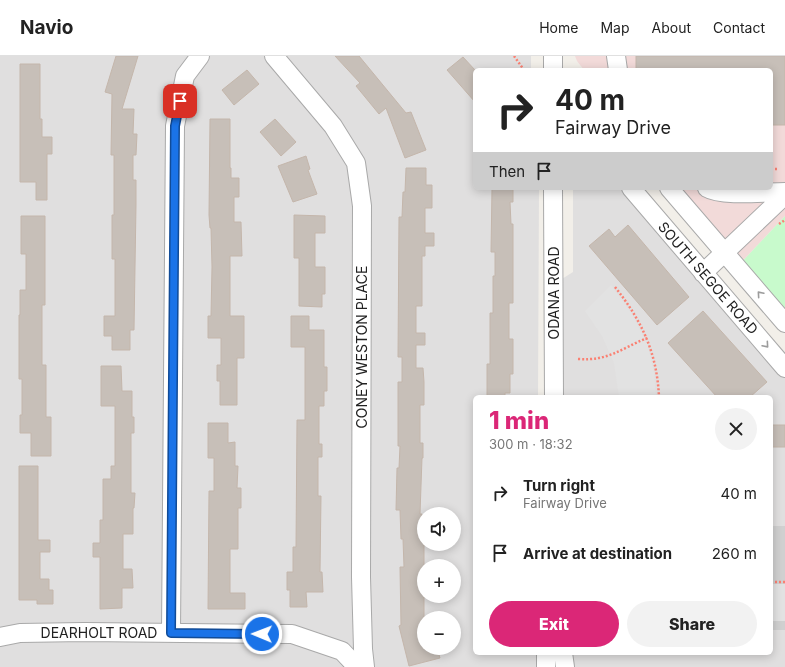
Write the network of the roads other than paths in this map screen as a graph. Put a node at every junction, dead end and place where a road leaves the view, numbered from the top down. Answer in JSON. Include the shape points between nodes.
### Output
{"nodes":[{"id":1,"x":200,"y":56,"type":"edge"},
{"id":2,"x":274,"y":56,"type":"edge"},
{"id":3,"x":553,"y":56,"type":"edge"},
{"id":4,"x":616,"y":56,"type":"edge"},
{"id":5,"x":553,"y":68,"type":"edge"},
{"id":6,"x":618,"y":68,"type":"edge"},
{"id":7,"x":553,"y":190,"type":"edge"},
{"id":8,"x":633,"y":190,"type":"edge"},
{"id":9,"x":671,"y":190,"type":"edge"},
{"id":10,"x":711,"y":190,"type":"edge"},
{"id":11,"x":785,"y":192,"type":"edge"},
{"id":12,"x":785,"y":195,"type":"edge"},
{"id":13,"x":726,"y":252,"type":"junction"},
{"id":14,"x":703,"y":273,"type":"junction"},
{"id":15,"x":785,"y":323,"type":"edge"},
{"id":16,"x":785,"y":368,"type":"edge"},
{"id":17,"x":554,"y":395,"type":"edge"},
{"id":18,"x":171,"y":633,"type":"junction"},
{"id":19,"x":0,"y":637,"type":"edge"},
{"id":20,"x":546,"y":655,"type":"edge"},
{"id":21,"x":563,"y":655,"type":"edge"},
{"id":22,"x":357,"y":667,"type":"edge"},
{"id":23,"x":365,"y":667,"type":"edge"},
{"id":24,"x":546,"y":667,"type":"edge"},
{"id":25,"x":564,"y":667,"type":"edge"}],
"edges":[{"from":1,"to":18,"type":"street","via":[[186,76],[175,126]]},
{"from":2,"to":23,"type":"street","name":"CONEY WESTON PLACE","via":[[333,126],[356,162],[362,206],[361,577]]},
{"from":3,"to":5,"type":"street"},
{"from":4,"to":6,"type":"street"},
{"from":7,"to":17,"type":"street","name":"ODANA ROAD"},
{"from":8,"to":14,"type":"street","name":"SOUTH SEGOE ROAD"},
{"from":9,"to":13,"type":"street","name":"SOUTH SEGOE ROAD"},
{"from":10,"to":11,"type":"street"},
{"from":12,"to":13,"type":"street"},
{"from":13,"to":14,"type":"street"},
{"from":15,"to":13,"type":"street","name":"SOUTH SEGOE ROAD","one_way":true},
{"from":14,"to":16,"type":"street","name":"SOUTH SEGOE ROAD","one_way":true},
{"from":18,"to":19,"type":"street","name":"DEARHOLT ROAD","via":[[20,633]]},
{"from":18,"to":22,"type":"street","name":"DEARHOLT ROAD","via":[[292,634],[342,651]]},
{"from":20,"to":24,"type":"street"},
{"from":21,"to":25,"type":"street"}]}
